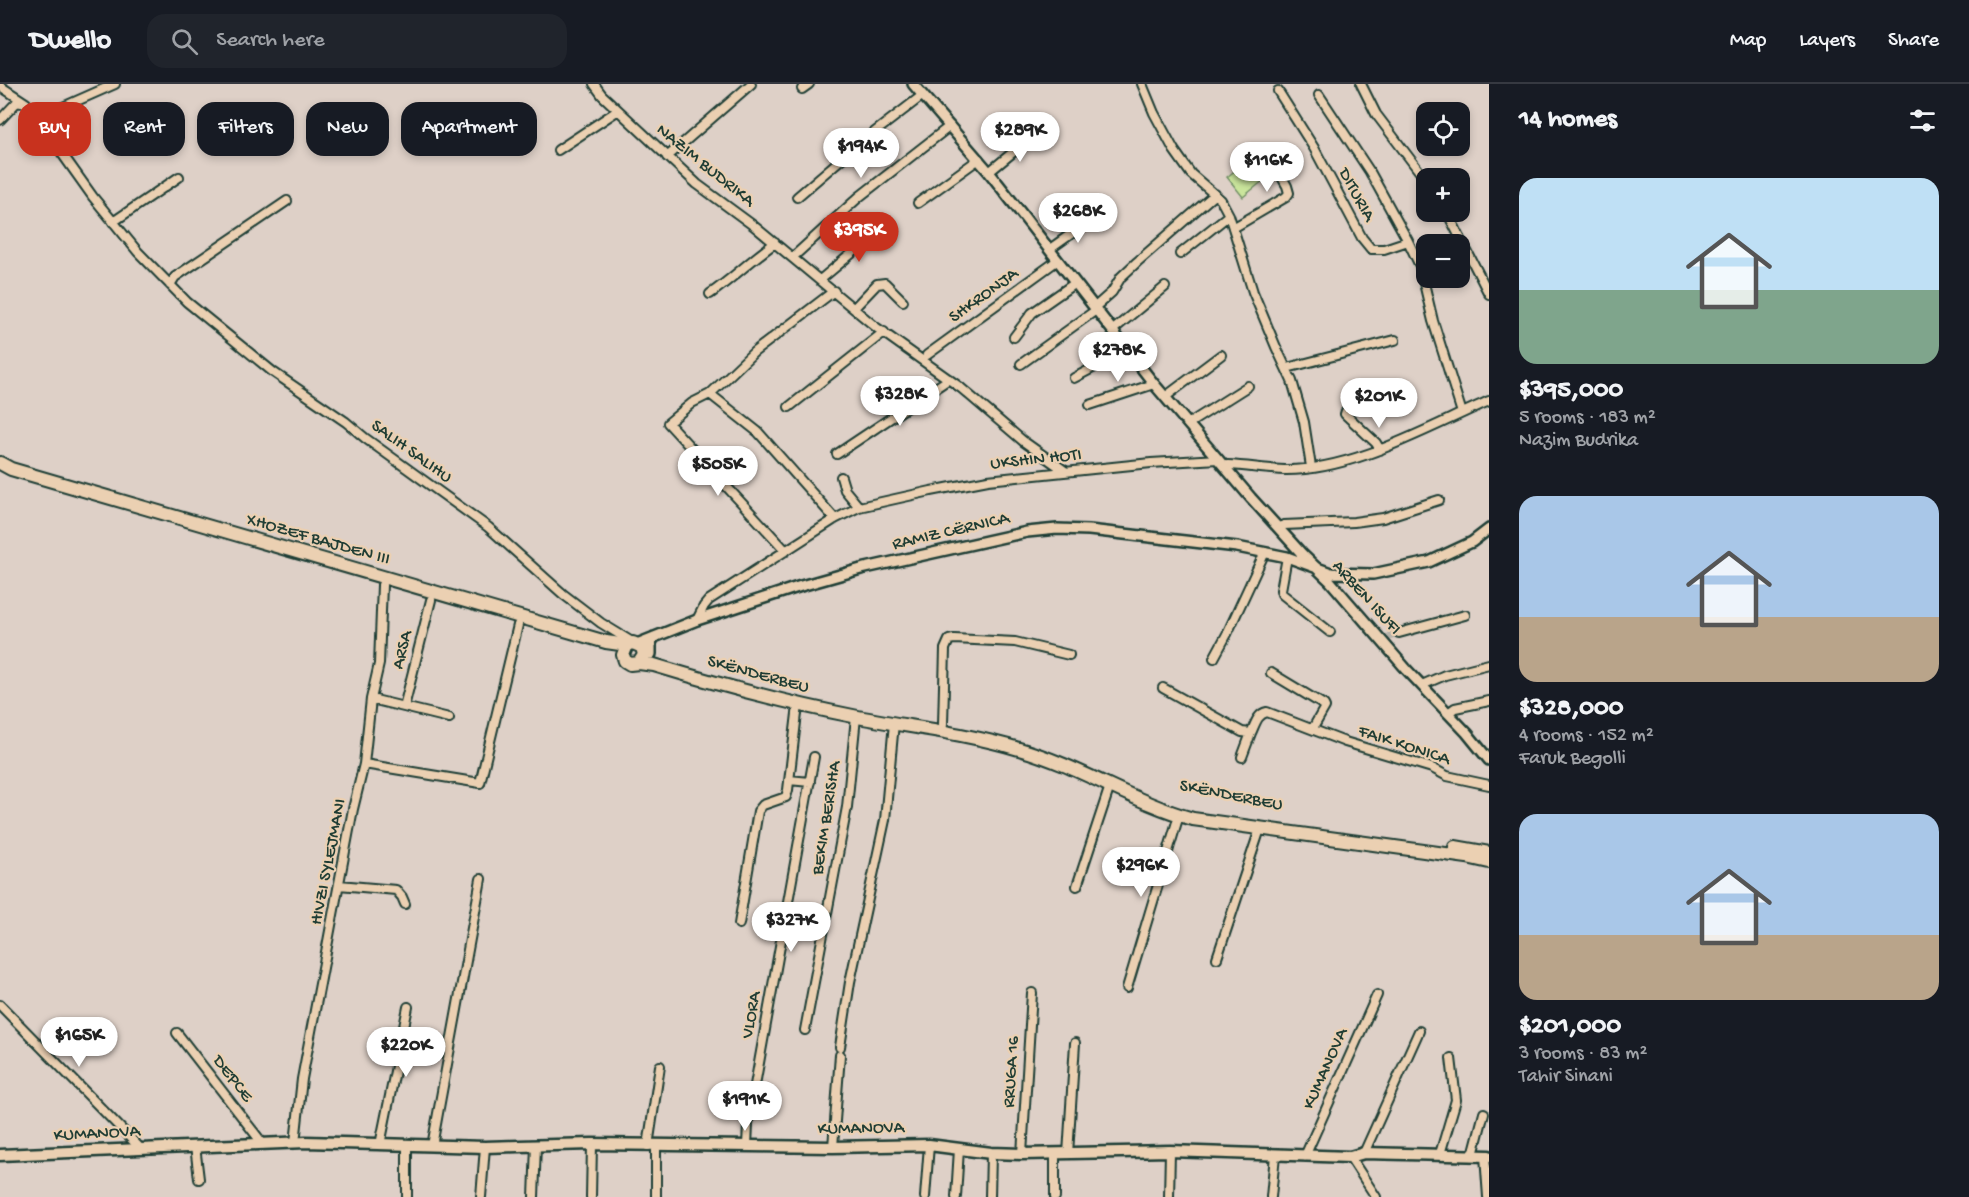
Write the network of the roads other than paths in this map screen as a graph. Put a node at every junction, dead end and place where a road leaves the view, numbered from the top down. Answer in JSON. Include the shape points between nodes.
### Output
{"nodes":[{"id":1,"x":115,"y":84,"type":"edge"},
{"id":2,"x":594,"y":84,"type":"edge"},
{"id":3,"x":751,"y":84,"type":"edge"},
{"id":4,"x":913,"y":84,"type":"edge"},
{"id":5,"x":1142,"y":84,"type":"edge"},
{"id":6,"x":1361,"y":84,"type":"edge"},
{"id":7,"x":0,"y":86,"type":"edge"},
{"id":8,"x":1278,"y":91,"type":"dead end"},
{"id":9,"x":923,"y":95,"type":"junction"},
{"id":10,"x":1319,"y":95,"type":"dead end"},
{"id":11,"x":18,"y":102,"type":"edge"},
{"id":12,"x":24,"y":102,"type":"edge"},
{"id":13,"x":74,"y":102,"type":"edge"},
{"id":14,"x":617,"y":111,"type":"junction"},
{"id":15,"x":0,"y":120,"type":"edge"},
{"id":16,"x":950,"y":126,"type":"junction"},
{"id":17,"x":1034,"y":135,"type":"dead end"},
{"id":18,"x":1266,"y":149,"type":"dead end"},
{"id":19,"x":558,"y":150,"type":"dead end"},
{"id":20,"x":64,"y":156,"type":"edge"},
{"id":21,"x":667,"y":157,"type":"junction"},
{"id":22,"x":979,"y":159,"type":"junction"},
{"id":23,"x":1417,"y":168,"type":"edge"},
{"id":24,"x":989,"y":172,"type":"junction"},
{"id":25,"x":179,"y":177,"type":"dead end"},
{"id":26,"x":1215,"y":194,"type":"junction"},
{"id":27,"x":797,"y":197,"type":"dead end"},
{"id":28,"x":287,"y":201,"type":"dead end"},
{"id":29,"x":918,"y":203,"type":"dead end"},
{"id":30,"x":1228,"y":215,"type":"junction"},
{"id":31,"x":1092,"y":219,"type":"dead end"},
{"id":32,"x":113,"y":222,"type":"junction"},
{"id":33,"x":1452,"y":222,"type":"edge"},
{"id":34,"x":1233,"y":228,"type":"junction"},
{"id":35,"x":881,"y":229,"type":"dead end"},
{"id":36,"x":1408,"y":241,"type":"junction"},
{"id":37,"x":775,"y":243,"type":"junction"},
{"id":38,"x":1050,"y":249,"type":"junction"},
{"id":39,"x":1180,"y":254,"type":"dead end"},
{"id":40,"x":793,"y":257,"type":"junction"},
{"id":41,"x":1058,"y":260,"type":"junction"},
{"id":42,"x":820,"y":280,"type":"junction"},
{"id":43,"x":1075,"y":283,"type":"junction"},
{"id":44,"x":170,"y":285,"type":"junction"},
{"id":45,"x":1166,"y":287,"type":"dead end"},
{"id":46,"x":834,"y":291,"type":"junction"},
{"id":47,"x":710,"y":294,"type":"dead end"},
{"id":48,"x":1489,"y":294,"type":"edge"},
{"id":49,"x":903,"y":301,"type":"dead end"},
{"id":50,"x":855,"y":307,"type":"junction"},
{"id":51,"x":1095,"y":309,"type":"junction"},
{"id":52,"x":1113,"y":330,"type":"junction"},
{"id":53,"x":884,"y":332,"type":"junction"},
{"id":54,"x":1014,"y":338,"type":"dead end"},
{"id":55,"x":1395,"y":340,"type":"dead end"},
{"id":56,"x":1128,"y":351,"type":"junction"},
{"id":57,"x":927,"y":355,"type":"dead end"},
{"id":58,"x":1221,"y":355,"type":"dead end"},
{"id":59,"x":1021,"y":364,"type":"dead end"},
{"id":60,"x":1287,"y":368,"type":"junction"},
{"id":61,"x":1074,"y":378,"type":"dead end"},
{"id":62,"x":949,"y":379,"type":"junction"},
{"id":63,"x":1154,"y":384,"type":"junction"},
{"id":64,"x":1248,"y":386,"type":"dead end"},
{"id":65,"x":710,"y":394,"type":"junction"},
{"id":66,"x":1165,"y":397,"type":"junction"},
{"id":67,"x":1489,"y":401,"type":"edge"},
{"id":68,"x":1090,"y":405,"type":"dead end"},
{"id":69,"x":1364,"y":405,"type":"dead end"},
{"id":70,"x":789,"y":407,"type":"dead end"},
{"id":71,"x":1462,"y":413,"type":"junction"},
{"id":72,"x":1188,"y":424,"type":"junction"},
{"id":73,"x":1380,"y":450,"type":"junction"},
{"id":74,"x":837,"y":454,"type":"dead end"},
{"id":75,"x":0,"y":463,"type":"edge"},
{"id":76,"x":1221,"y":463,"type":"junction"},
{"id":77,"x":1311,"y":467,"type":"junction"},
{"id":78,"x":1065,"y":471,"type":"junction"},
{"id":79,"x":0,"y":474,"type":"edge"},
{"id":80,"x":841,"y":477,"type":"dead end"},
{"id":81,"x":1439,"y":500,"type":"dead end"},
{"id":82,"x":859,"y":507,"type":"junction"},
{"id":83,"x":836,"y":519,"type":"junction"},
{"id":84,"x":1279,"y":527,"type":"junction"},
{"id":85,"x":1489,"y":529,"type":"edge"},
{"id":86,"x":786,"y":552,"type":"junction"},
{"id":87,"x":1264,"y":552,"type":"junction"},
{"id":88,"x":1287,"y":557,"type":"junction"},
{"id":89,"x":1316,"y":568,"type":"junction"},
{"id":90,"x":382,"y":585,"type":"junction"},
{"id":91,"x":431,"y":600,"type":"junction"},
{"id":92,"x":1465,"y":615,"type":"dead end"},
{"id":93,"x":697,"y":620,"type":"junction"},
{"id":94,"x":518,"y":625,"type":"junction"},
{"id":95,"x":1330,"y":632,"type":"dead end"},
{"id":96,"x":1399,"y":633,"type":"tunnel mouth"},
{"id":97,"x":643,"y":649,"type":"junction"},
{"id":98,"x":1069,"y":655,"type":"dead end"},
{"id":99,"x":1214,"y":658,"type":"dead end"},
{"id":100,"x":1489,"y":664,"type":"edge"},
{"id":101,"x":1271,"y":673,"type":"dead end"},
{"id":102,"x":1422,"y":685,"type":"junction"},
{"id":103,"x":1162,"y":688,"type":"dead end"},
{"id":104,"x":371,"y":699,"type":"junction"},
{"id":105,"x":1489,"y":701,"type":"edge"},
{"id":106,"x":798,"y":705,"type":"junction"},
{"id":107,"x":404,"y":707,"type":"junction"},
{"id":108,"x":1448,"y":712,"type":"junction"},
{"id":109,"x":856,"y":717,"type":"junction"},
{"id":110,"x":449,"y":718,"type":"dead end"},
{"id":111,"x":894,"y":723,"type":"junction"},
{"id":112,"x":943,"y":724,"type":"junction"},
{"id":113,"x":1313,"y":729,"type":"junction"},
{"id":114,"x":1251,"y":733,"type":"junction"},
{"id":115,"x":814,"y":757,"type":"dead end"},
{"id":116,"x":1242,"y":757,"type":"dead end"},
{"id":117,"x":1488,"y":758,"type":"edge"},
{"id":118,"x":364,"y":765,"type":"junction"},
{"id":119,"x":789,"y":780,"type":"junction"},
{"id":120,"x":810,"y":782,"type":"junction"},
{"id":121,"x":1489,"y":785,"type":"edge"},
{"id":122,"x":1110,"y":786,"type":"junction"},
{"id":123,"x":1179,"y":815,"type":"junction"},
{"id":124,"x":1260,"y":829,"type":"junction"},
{"id":125,"x":1489,"y":853,"type":"edge"},
{"id":126,"x":1489,"y":862,"type":"edge"},
{"id":127,"x":481,"y":879,"type":"dead end"},
{"id":128,"x":339,"y":885,"type":"junction"},
{"id":129,"x":1077,"y":886,"type":"dead end"},
{"id":130,"x":405,"y":904,"type":"dead end"},
{"id":131,"x":740,"y":924,"type":"dead end"},
{"id":132,"x":1217,"y":958,"type":"dead end"},
{"id":133,"x":1127,"y":988,"type":"dead end"},
{"id":134,"x":1032,"y":993,"type":"dead end"},
{"id":135,"x":1377,"y":995,"type":"dead end"},
{"id":136,"x":0,"y":1005,"type":"edge"},
{"id":137,"x":408,"y":1007,"type":"dead end"},
{"id":138,"x":805,"y":1030,"type":"dead end"},
{"id":139,"x":1419,"y":1031,"type":"dead end"},
{"id":140,"x":177,"y":1033,"type":"dead end"},
{"id":141,"x":1075,"y":1043,"type":"dead end"},
{"id":142,"x":1451,"y":1058,"type":"dead end"},
{"id":143,"x":660,"y":1066,"type":"dead end"},
{"id":144,"x":1484,"y":1113,"type":"dead end"},
{"id":145,"x":295,"y":1143,"type":"junction"},
{"id":146,"x":263,"y":1144,"type":"junction"},
{"id":147,"x":380,"y":1144,"type":"junction"},
{"id":148,"x":536,"y":1144,"type":"junction"},
{"id":149,"x":592,"y":1144,"type":"junction"},
{"id":150,"x":407,"y":1145,"type":"junction"},
{"id":151,"x":929,"y":1145,"type":"junction"},
{"id":152,"x":195,"y":1146,"type":"junction"},
{"id":153,"x":432,"y":1146,"type":"junction"},
{"id":154,"x":652,"y":1146,"type":"junction"},
{"id":155,"x":747,"y":1146,"type":"junction"},
{"id":156,"x":485,"y":1147,"type":"junction"},
{"id":157,"x":833,"y":1147,"type":"junction"},
{"id":158,"x":140,"y":1149,"type":"junction"},
{"id":159,"x":959,"y":1149,"type":"junction"},
{"id":160,"x":1170,"y":1151,"type":"junction"},
{"id":161,"x":990,"y":1153,"type":"junction"},
{"id":162,"x":1364,"y":1153,"type":"junction"},
{"id":163,"x":1022,"y":1154,"type":"junction"},
{"id":164,"x":1055,"y":1154,"type":"junction"},
{"id":165,"x":1068,"y":1154,"type":"junction"},
{"id":166,"x":1440,"y":1154,"type":"junction"},
{"id":167,"x":0,"y":1155,"type":"edge"},
{"id":168,"x":1275,"y":1155,"type":"junction"},
{"id":169,"x":1473,"y":1155,"type":"junction"},
{"id":170,"x":1305,"y":1156,"type":"junction"},
{"id":171,"x":1487,"y":1156,"type":"edge"},
{"id":172,"x":1350,"y":1157,"type":"junction"},
{"id":173,"x":199,"y":1179,"type":"dead end"},
{"id":174,"x":407,"y":1197,"type":"edge"},
{"id":175,"x":481,"y":1197,"type":"edge"},
{"id":176,"x":534,"y":1197,"type":"edge"},
{"id":177,"x":591,"y":1197,"type":"edge"},
{"id":178,"x":656,"y":1197,"type":"edge"},
{"id":179,"x":925,"y":1197,"type":"edge"},
{"id":180,"x":956,"y":1197,"type":"edge"},
{"id":181,"x":990,"y":1197,"type":"edge"},
{"id":182,"x":1055,"y":1197,"type":"edge"},
{"id":183,"x":1169,"y":1197,"type":"edge"},
{"id":184,"x":1271,"y":1197,"type":"edge"},
{"id":185,"x":1376,"y":1197,"type":"edge"},
{"id":186,"x":1488,"y":1197,"type":"edge"}],
"edges":[{"from":1,"to":13,"type":"street"},
{"from":2,"to":14,"type":"street","name":"NAZIM BUDRIKA"},
{"from":3,"to":21,"type":"street"},
{"from":4,"to":9,"type":"street","name":"ARBEN ISUFI"},
{"from":5,"to":26,"type":"street","via":[[1174,150],[1191,174]]},
{"from":6,"to":23,"type":"street","via":[[1376,114]]},
{"from":7,"to":12,"type":"street","name":"SALIH SALIHU"},
{"from":8,"to":36,"type":"street","name":"DITURIA","via":[[1371,249]]},
{"from":9,"to":16,"type":"street","name":"ARBEN ISUFI"},
{"from":9,"to":27,"type":"street"},
{"from":10,"to":36,"type":"street","via":[[1370,172]]},
{"from":11,"to":15,"type":"street"},
{"from":14,"to":19,"type":"street"},
{"from":14,"to":21,"type":"street","name":"NAZIM BUDRIKA"},
{"from":16,"to":22,"type":"street","name":"ARBEN ISUFI"},
{"from":16,"to":40,"type":"street","via":[[859,198]]},
{"from":17,"to":24,"type":"street"},
{"from":18,"to":34,"type":"street","via":[[1289,193]]},
{"from":20,"to":32,"type":"street","name":"SALIH SALIHU"},
{"from":21,"to":37,"type":"street","name":"NAZIM BUDRIKA"},
{"from":22,"to":24,"type":"street","name":"ARBEN ISUFI"},
{"from":22,"to":29,"type":"street"},
{"from":24,"to":38,"type":"street","name":"ARBEN ISUFI"},
{"from":25,"to":32,"type":"street"},
{"from":26,"to":30,"type":"street"},
{"from":26,"to":51,"type":"street","via":[[1121,277]]},
{"from":28,"to":44,"type":"street","via":[[175,277]]},
{"from":30,"to":34,"type":"street"},
{"from":30,"to":39,"type":"street"},
{"from":31,"to":38,"type":"street"},
{"from":32,"to":44,"type":"street","name":"SALIH SALIHU"},
{"from":33,"to":48,"type":"street"},
{"from":34,"to":60,"type":"street","via":[[1253,292]]},
{"from":35,"to":42,"type":"street"},
{"from":36,"to":71,"type":"street","via":[[1420,266]]},
{"from":37,"to":40,"type":"street","name":"NAZIM BUDRIKA"},
{"from":37,"to":47,"type":"street"},
{"from":38,"to":41,"type":"street","name":"ARBEN ISUFI"},
{"from":40,"to":42,"type":"street","name":"NAZIM BUDRIKA"},
{"from":41,"to":43,"type":"street","name":"ARBEN ISUFI"},
{"from":41,"to":57,"type":"street","name":"SHKRONJA"},
{"from":42,"to":46,"type":"street","name":"NAZIM BUDRIKA"},
{"from":43,"to":51,"type":"street","name":"ARBEN ISUFI"},
{"from":43,"to":54,"type":"street","via":[[1032,313]]},
{"from":44,"to":97,"type":"street","name":"SALIH SALIHU","via":[[273,372],[488,526],[564,594]]},
{"from":45,"to":52,"type":"street"},
{"from":46,"to":50,"type":"street","name":"NAZIM BUDRIKA"},
{"from":46,"to":65,"type":"street","via":[[754,352]]},
{"from":49,"to":50,"type":"street","via":[[885,283],[877,284]]},
{"from":50,"to":53,"type":"street","name":"NAZIM BUDRIKA"},
{"from":51,"to":52,"type":"street","name":"ARBEN ISUFI"},
{"from":51,"to":59,"type":"street"},
{"from":52,"to":56,"type":"street","name":"ARBEN ISUFI"},
{"from":53,"to":62,"type":"street","name":"NAZIM BUDRIKA"},
{"from":53,"to":70,"type":"street"},
{"from":55,"to":60,"type":"street"},
{"from":56,"to":61,"type":"street"},
{"from":56,"to":63,"type":"street","name":"ARBEN ISUFI"},
{"from":58,"to":66,"type":"street"},
{"from":60,"to":77,"type":"street","via":[[1304,422]]},
{"from":62,"to":74,"type":"street"},
{"from":62,"to":78,"type":"street","name":"NAZIM BUDRIKA"},
{"from":63,"to":66,"type":"street","name":"ARBEN ISUFI"},
{"from":63,"to":68,"type":"street"},
{"from":64,"to":72,"type":"street"},
{"from":65,"to":83,"type":"street","via":[[758,432]]},
{"from":65,"to":86,"type":"street","via":[[692,403],[668,425]]},
{"from":66,"to":72,"type":"street","name":"ARBEN ISUFI"},
{"from":67,"to":71,"type":"street","name":"UKSHIN HOTI"},
{"from":69,"to":73,"type":"street","via":[[1345,414]]},
{"from":71,"to":73,"type":"street","name":"UKSHIN HOTI"},
{"from":72,"to":76,"type":"street","name":"ARBEN ISUFI"},
{"from":73,"to":77,"type":"street","name":"UKSHIN HOTI"},
{"from":75,"to":97,"type":"main road","name":"XHOZEF BAJDEN III","via":[[401,583]]},
{"from":76,"to":77,"type":"street","name":"UKSHIN HOTI","via":[[1285,470]]},
{"from":76,"to":78,"type":"street","name":"UKSHIN HOTI"},
{"from":76,"to":84,"type":"street","name":"ARBEN ISUFI"},
{"from":78,"to":82,"type":"street","name":"UKSHIN HOTI","via":[[977,482]]},
{"from":79,"to":90,"type":"main road","name":"XHOZEF BAJDEN III"},
{"from":80,"to":82,"type":"street","via":[[845,490]]},
{"from":81,"to":84,"type":"street","via":[[1383,518]]},
{"from":82,"to":83,"type":"street","name":"UKSHIN HOTI"},
{"from":83,"to":86,"type":"street","name":"UKSHIN HOTI"},
{"from":84,"to":89,"type":"street","name":"ARBEN ISUFI"},
{"from":85,"to":89,"type":"street","name":"RAMIZ CËRNICA","via":[[1454,551],[1400,568],[1373,574],[1331,573]]},
{"from":86,"to":93,"type":"street","name":"UKSHIN HOTI","via":[[710,600]]},
{"from":87,"to":88,"type":"street","name":"RAMIZ CËRNICA"},
{"from":87,"to":93,"type":"street","name":"RAMIZ CËRNICA","via":[[1089,530],[1027,531],[861,569]]},
{"from":87,"to":99,"type":"street"},
{"from":88,"to":89,"type":"street","name":"RAMIZ CËRNICA"},
{"from":88,"to":95,"type":"street","via":[[1282,594]]},
{"from":89,"to":102,"type":"street","name":"ARBEN ISUFI","via":[[1385,639]]},
{"from":90,"to":91,"type":"main road","name":"XHOZEF BAJDEN III"},
{"from":90,"to":104,"type":"street","name":"HIVZI SYLEJMANI","via":[[379,664]]},
{"from":91,"to":94,"type":"main road","name":"XHOZEF BAJDEN III"},
{"from":91,"to":107,"type":"street","name":"ARSA"},
{"from":92,"to":96,"type":"street"},
{"from":93,"to":97,"type":"street","name":"RAMIZ CËRNICA"},
{"from":94,"to":97,"type":"main road","name":"XHOZEF BAJDEN III","via":[[606,650],[630,664]]},
{"from":94,"to":118,"type":"street","via":[[480,783]]},
{"from":97,"to":106,"type":"main road","name":"SKËNDERBEU","via":[[654,665]]},
{"from":97,"to":112,"type":"main road","name":"SKËNDERBEU","via":[[789,694]]},
{"from":98,"to":112,"type":"street","via":[[1015,642],[949,640],[945,649]]},
{"from":100,"to":102,"type":"street"},
{"from":101,"to":113,"type":"street","via":[[1324,705]]},
{"from":102,"to":108,"type":"street","name":"ARBEN ISUFI"},
{"from":103,"to":114,"type":"street","via":[[1229,726]]},
{"from":104,"to":107,"type":"street"},
{"from":104,"to":118,"type":"street","name":"HIVZI SYLEJMANI"},
{"from":105,"to":108,"type":"street"},
{"from":106,"to":109,"type":"main road","name":"SKËNDERBEU"},
{"from":106,"to":119,"type":"street"},
{"from":107,"to":110,"type":"street"},
{"from":108,"to":117,"type":"street","name":"ARBEN ISUFI"},
{"from":109,"to":111,"type":"main road","name":"SKËNDERBEU"},
{"from":109,"to":138,"type":"street","name":"BEKIM BERISHA","via":[[847,807]]},
{"from":111,"to":122,"type":"main road","name":"SKËNDERBEU","via":[[1022,750]]},
{"from":111,"to":157,"type":"street","via":[[885,820],[850,982],[840,1051]]},
{"from":112,"to":125,"type":"main road","name":"SKËNDERBEU","via":[[1024,742],[1195,811]]},
{"from":113,"to":114,"type":"street","name":"FAIK KONICA","via":[[1268,712],[1262,713]]},
{"from":113,"to":121,"type":"street","name":"FAIK KONICA","via":[[1447,776]]},
{"from":114,"to":116,"type":"street","name":"FAIK KONICA"},
{"from":115,"to":120,"type":"street","name":"VLORA"},
{"from":118,"to":128,"type":"street","name":"HIVZI SYLEJMANI"},
{"from":119,"to":120,"type":"street"},
{"from":119,"to":131,"type":"street","via":[[786,797],[763,805],[758,811]]},
{"from":120,"to":155,"type":"street","name":"VLORA"},
{"from":122,"to":123,"type":"main road","name":"SKËNDERBEU"},
{"from":122,"to":129,"type":"street"},
{"from":123,"to":124,"type":"main road","name":"SKËNDERBEU"},
{"from":123,"to":133,"type":"street","name":"SKËNDERBEU"},
{"from":124,"to":126,"type":"main road","name":"SKËNDERBEU"},
{"from":124,"to":132,"type":"street"},
{"from":127,"to":153,"type":"street"},
{"from":128,"to":130,"type":"street","via":[[396,890]]},
{"from":128,"to":145,"type":"street","name":"HIVZI SYLEJMANI","via":[[302,1079]]},
{"from":134,"to":163,"type":"street","name":"RRUGA 16"},
{"from":135,"to":170,"type":"street","name":"KUMANOVA"},
{"from":136,"to":158,"type":"street"},
{"from":137,"to":147,"type":"street"},
{"from":139,"to":162,"type":"street"},
{"from":140,"to":146,"type":"street","name":"DEPCE"},
{"from":141,"to":165,"type":"street"},
{"from":142,"to":166,"type":"street","via":[[1456,1100]]},
{"from":143,"to":154,"type":"street"},
{"from":144,"to":169,"type":"street"},
{"from":145,"to":146,"type":"main road","name":"KUMANOVA"},
{"from":145,"to":147,"type":"main road","name":"KUMANOVA"},
{"from":146,"to":152,"type":"main road","name":"KUMANOVA"},
{"from":147,"to":150,"type":"main road","name":"KUMANOVA"},
{"from":148,"to":149,"type":"main road","name":"KUMANOVA"},
{"from":148,"to":156,"type":"main road","name":"KUMANOVA"},
{"from":148,"to":176,"type":"street"},
{"from":149,"to":154,"type":"main road","name":"KUMANOVA"},
{"from":149,"to":177,"type":"street"},
{"from":150,"to":153,"type":"main road","name":"KUMANOVA"},
{"from":150,"to":174,"type":"street"},
{"from":151,"to":157,"type":"main road","name":"KUMANOVA"},
{"from":151,"to":159,"type":"main road","name":"KUMANOVA"},
{"from":151,"to":179,"type":"street"},
{"from":152,"to":158,"type":"main road","name":"KUMANOVA"},
{"from":152,"to":173,"type":"street"},
{"from":153,"to":156,"type":"main road","name":"KUMANOVA"},
{"from":154,"to":155,"type":"main road","name":"KUMANOVA"},
{"from":154,"to":178,"type":"street"},
{"from":155,"to":157,"type":"main road","name":"KUMANOVA"},
{"from":156,"to":175,"type":"street"},
{"from":158,"to":167,"type":"main road","name":"KUMANOVA"},
{"from":159,"to":161,"type":"main road","name":"KUMANOVA"},
{"from":159,"to":180,"type":"street"},
{"from":160,"to":165,"type":"main road","name":"KUMANOVA"},
{"from":160,"to":168,"type":"main road","name":"KUMANOVA"},
{"from":160,"to":183,"type":"street"},
{"from":161,"to":163,"type":"main road","name":"KUMANOVA"},
{"from":161,"to":181,"type":"street"},
{"from":162,"to":166,"type":"main road","name":"KUMANOVA"},
{"from":162,"to":172,"type":"main road","name":"KUMANOVA"},
{"from":163,"to":164,"type":"main road","name":"KUMANOVA"},
{"from":164,"to":165,"type":"main road","name":"KUMANOVA"},
{"from":164,"to":182,"type":"street"},
{"from":166,"to":169,"type":"main road","name":"KUMANOVA"},
{"from":168,"to":170,"type":"main road","name":"KUMANOVA"},
{"from":168,"to":184,"type":"street"},
{"from":169,"to":171,"type":"main road","name":"KUMANOVA"},
{"from":170,"to":172,"type":"main road","name":"KUMANOVA"},
{"from":171,"to":186,"type":"street"},
{"from":172,"to":185,"type":"street"}]}
